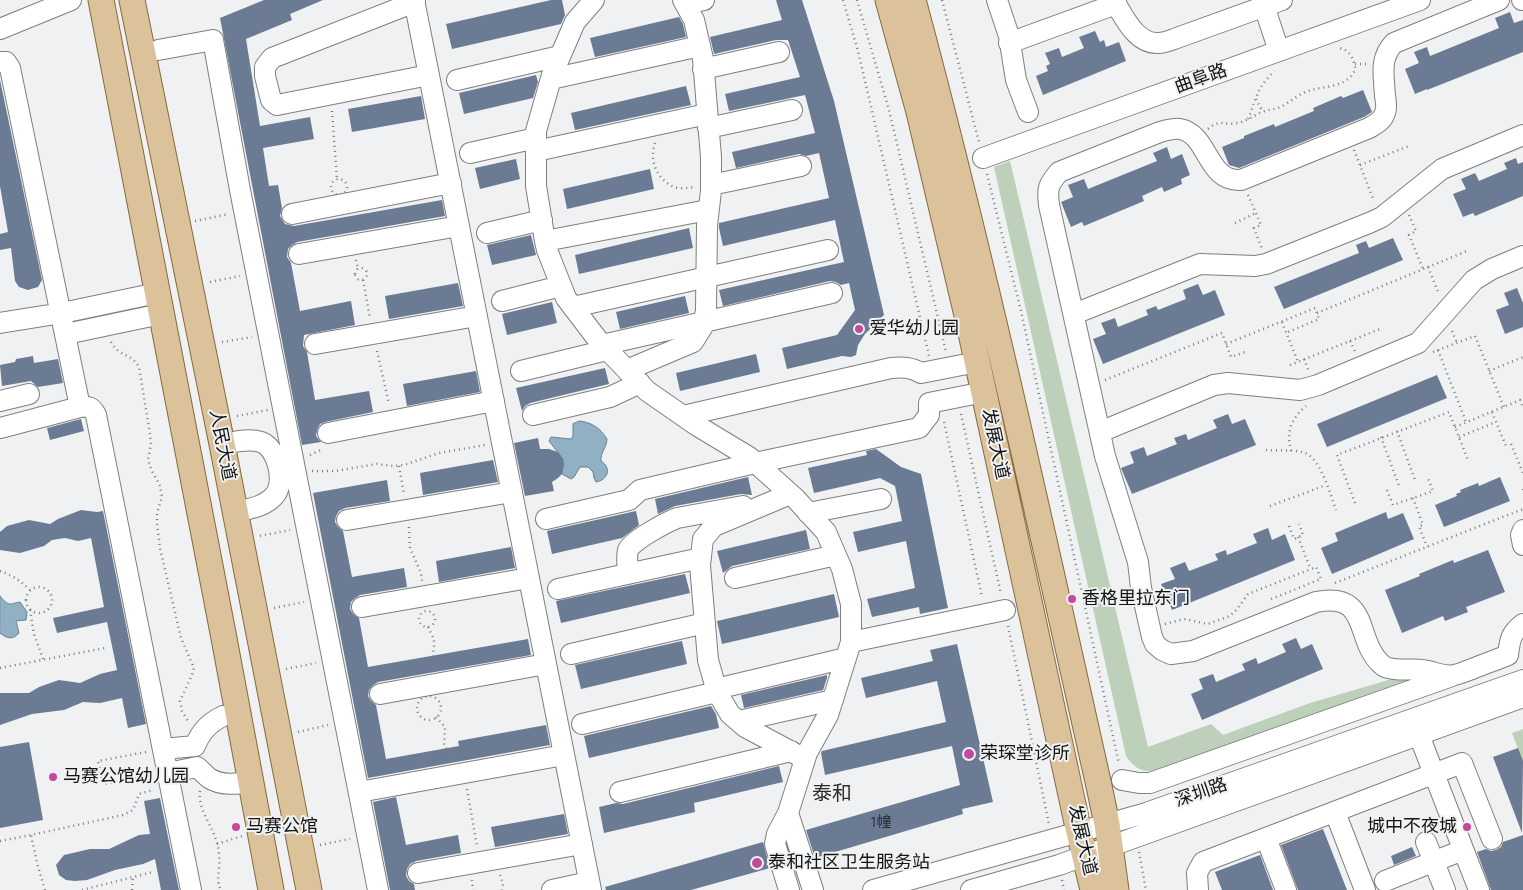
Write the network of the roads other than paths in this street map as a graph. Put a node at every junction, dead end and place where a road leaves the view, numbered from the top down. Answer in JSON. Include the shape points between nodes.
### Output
{"nodes":[{"id":1,"x":40,"y":0,"type":"edge"},
{"id":2,"x":71,"y":0,"type":"edge"},
{"id":3,"x":101,"y":0,"type":"edge"},
{"id":4,"x":132,"y":0,"type":"edge"},
{"id":5,"x":888,"y":0,"type":"edge"},
{"id":6,"x":913,"y":0,"type":"edge"},
{"id":7,"x":997,"y":0,"type":"edge"},
{"id":8,"x":1420,"y":0,"type":"edge"},
{"id":9,"x":1499,"y":0,"type":"edge"},
{"id":10,"x":415,"y":1,"type":"edge"},
{"id":11,"x":691,"y":1,"type":"edge"},
{"id":12,"x":1116,"y":2,"type":"edge"},
{"id":13,"x":588,"y":3,"type":"edge"},
{"id":14,"x":1274,"y":3,"type":"edge"},
{"id":15,"x":0,"y":16,"type":"edge"},
{"id":16,"x":0,"y":29,"type":"edge"},
{"id":17,"x":1009,"y":43,"type":"junction"},
{"id":18,"x":700,"y":46,"type":"junction"},
{"id":19,"x":158,"y":50,"type":"dead end"},
{"id":20,"x":779,"y":52,"type":"dead end"},
{"id":21,"x":1283,"y":55,"type":"junction"},
{"id":22,"x":560,"y":56,"type":"junction"},
{"id":23,"x":0,"y":62,"type":"edge"},
{"id":24,"x":704,"y":69,"type":"junction"},
{"id":25,"x":429,"y":75,"type":"junction"},
{"id":26,"x":551,"y":79,"type":"junction"},
{"id":27,"x":457,"y":80,"type":"dead end"},
{"id":28,"x":792,"y":110,"type":"dead end"},
{"id":29,"x":1028,"y":112,"type":"dead end"},
{"id":30,"x":708,"y":121,"type":"junction"},
{"id":31,"x":1523,"y":135,"type":"edge"},
{"id":32,"x":536,"y":144,"type":"junction"},
{"id":33,"x":470,"y":153,"type":"dead end"},
{"id":34,"x":983,"y":158,"type":"dead end"},
{"id":35,"x":801,"y":166,"type":"dead end"},
{"id":36,"x":451,"y":183,"type":"junction"},
{"id":37,"x":710,"y":186,"type":"junction"},
{"id":38,"x":708,"y":210,"type":"junction"},
{"id":39,"x":292,"y":214,"type":"dead end"},
{"id":40,"x":542,"y":220,"type":"junction"},
{"id":41,"x":459,"y":226,"type":"junction"},
{"id":42,"x":487,"y":233,"type":"dead end"},
{"id":43,"x":545,"y":241,"type":"junction"},
{"id":44,"x":828,"y":250,"type":"dead end"},
{"id":45,"x":299,"y":254,"type":"dead end"},
{"id":46,"x":1523,"y":256,"type":"edge"},
{"id":47,"x":706,"y":278,"type":"junction"},
{"id":48,"x":561,"y":286,"type":"junction"},
{"id":49,"x":832,"y":293,"type":"dead end"},
{"id":50,"x":502,"y":301,"type":"dead end"},
{"id":51,"x":159,"y":304,"type":"junction"},
{"id":52,"x":573,"y":307,"type":"junction"},
{"id":53,"x":62,"y":313,"type":"junction"},
{"id":54,"x":1074,"y":314,"type":"junction"},
{"id":55,"x":477,"y":316,"type":"junction"},
{"id":56,"x":0,"y":322,"type":"edge"},
{"id":57,"x":704,"y":322,"type":"junction"},
{"id":58,"x":66,"y":334,"type":"junction"},
{"id":59,"x":315,"y":344,"type":"dead end"},
{"id":60,"x":605,"y":347,"type":"junction"},
{"id":61,"x":977,"y":362,"type":"junction"},
{"id":62,"x":521,"y":371,"type":"dead end"},
{"id":63,"x":633,"y":376,"type":"junction"},
{"id":64,"x":984,"y":392,"type":"junction"},
{"id":65,"x":29,"y":394,"type":"dead end"},
{"id":66,"x":0,"y":401,"type":"edge"},
{"id":67,"x":494,"y":401,"type":"junction"},
{"id":68,"x":80,"y":407,"type":"junction"},
{"id":69,"x":533,"y":415,"type":"dead end"},
{"id":70,"x":683,"y":416,"type":"junction"},
{"id":71,"x":0,"y":428,"type":"edge"},
{"id":72,"x":1100,"y":432,"type":"junction"},
{"id":73,"x":327,"y":440,"type":"road end"},
{"id":74,"x":222,"y":444,"type":"junction"},
{"id":75,"x":755,"y":463,"type":"junction"},
{"id":76,"x":286,"y":466,"type":"junction"},
{"id":77,"x":512,"y":492,"type":"junction"},
{"id":78,"x":790,"y":494,"type":"junction"},
{"id":79,"x":882,"y":499,"type":"dead end"},
{"id":80,"x":756,"y":508,"type":"junction"},
{"id":81,"x":235,"y":512,"type":"junction"},
{"id":82,"x":808,"y":513,"type":"junction"},
{"id":83,"x":546,"y":519,"type":"dead end"},
{"id":84,"x":347,"y":520,"type":"dead end"},
{"id":85,"x":1523,"y":530,"type":"edge"},
{"id":86,"x":1523,"y":545,"type":"edge"},
{"id":87,"x":836,"y":555,"type":"junction"},
{"id":88,"x":701,"y":558,"type":"junction"},
{"id":89,"x":628,"y":574,"type":"junction"},
{"id":90,"x":529,"y":578,"type":"junction"},
{"id":91,"x":735,"y":578,"type":"dead end"},
{"id":92,"x":558,"y":589,"type":"dead end"},
{"id":93,"x":362,"y":607,"type":"dead end"},
{"id":94,"x":995,"y":612,"type":"road end"},
{"id":95,"x":266,"y":616,"type":"junction"},
{"id":96,"x":705,"y":623,"type":"junction"},
{"id":97,"x":1523,"y":624,"type":"edge"},
{"id":98,"x":223,"y":633,"type":"junction"},
{"id":99,"x":848,"y":650,"type":"junction"},
{"id":100,"x":1515,"y":653,"type":"edge"},
{"id":101,"x":571,"y":654,"type":"dead end"},
{"id":102,"x":546,"y":664,"type":"junction"},
{"id":103,"x":1454,"y":675,"type":"junction"},
{"id":104,"x":1521,"y":686,"type":"edge"},
{"id":105,"x":717,"y":690,"type":"junction"},
{"id":106,"x":380,"y":694,"type":"dead end"},
{"id":107,"x":833,"y":700,"type":"junction"},
{"id":108,"x":1463,"y":701,"type":"junction"},
{"id":109,"x":223,"y":716,"type":"dead end"},
{"id":110,"x":739,"y":722,"type":"junction"},
{"id":111,"x":582,"y":724,"type":"dead end"},
{"id":112,"x":1420,"y":735,"type":"junction"},
{"id":113,"x":163,"y":749,"type":"junction"},
{"id":114,"x":564,"y":755,"type":"junction"},
{"id":115,"x":798,"y":755,"type":"junction"},
{"id":116,"x":1434,"y":774,"type":"junction"},
{"id":117,"x":169,"y":779,"type":"junction"},
{"id":118,"x":1122,"y":780,"type":"road end"},
{"id":119,"x":244,"y":783,"type":"junction"},
{"id":120,"x":359,"y":792,"type":"junction"},
{"id":121,"x":620,"y":792,"type":"dead end"},
{"id":122,"x":1335,"y":812,"type":"junction"},
{"id":123,"x":788,"y":813,"type":"junction"},
{"id":124,"x":1079,"y":832,"type":"junction"},
{"id":125,"x":1108,"y":836,"type":"junction"},
{"id":126,"x":1266,"y":838,"type":"junction"},
{"id":127,"x":1492,"y":839,"type":"dead end"},
{"id":128,"x":1426,"y":842,"type":"dead end"},
{"id":129,"x":582,"y":844,"type":"junction"},
{"id":130,"x":1463,"y":850,"type":"junction"},
{"id":131,"x":1085,"y":856,"type":"junction"},
{"id":132,"x":1203,"y":862,"type":"junction"},
{"id":133,"x":1434,"y":862,"type":"junction"},
{"id":134,"x":418,"y":873,"type":"dead end"},
{"id":135,"x":1385,"y":881,"type":"dead end"},
{"id":136,"x":590,"y":886,"type":"edge"},
{"id":137,"x":191,"y":890,"type":"edge"},
{"id":138,"x":271,"y":890,"type":"edge"},
{"id":139,"x":309,"y":890,"type":"edge"},
{"id":140,"x":378,"y":890,"type":"edge"},
{"id":141,"x":552,"y":890,"type":"edge"},
{"id":142,"x":789,"y":890,"type":"edge"},
{"id":143,"x":813,"y":890,"type":"edge"},
{"id":144,"x":873,"y":890,"type":"edge"},
{"id":145,"x":971,"y":890,"type":"edge"},
{"id":146,"x":1093,"y":890,"type":"edge"},
{"id":147,"x":1116,"y":890,"type":"edge"},
{"id":148,"x":1198,"y":890,"type":"edge"},
{"id":149,"x":1213,"y":890,"type":"edge"},
{"id":150,"x":1286,"y":890,"type":"edge"},
{"id":151,"x":1365,"y":890,"type":"edge"},
{"id":152,"x":1445,"y":890,"type":"edge"},
{"id":153,"x":1479,"y":890,"type":"edge"}],
"edges":[{"from":1,"to":15,"type":"street"},
{"from":2,"to":16,"type":"street"},
{"from":3,"to":51,"type":"main road","name":"人民大道"},
{"from":4,"to":74,"type":"main road","name":"人民大道"},
{"from":5,"to":61,"type":"main road","name":"发展大道","via":[[919,112]]},
{"from":6,"to":125,"type":"main road","name":"发展大道","via":[[993,318]]},
{"from":7,"to":17,"type":"street"},
{"from":8,"to":21,"type":"street","name":"曲阜路"},
{"from":9,"to":54,"type":"street","via":[[1394,43],[1383,64],[1386,103],[1384,116],[1379,122],[1242,180],[1234,181],[1220,174],[1196,140],[1187,131],[1179,129],[1160,132],[1059,172],[1049,183],[1047,193]]},
{"from":10,"to":25,"type":"street"},
{"from":10,"to":25,"type":"street","via":[[272,58],[265,67],[265,76],[271,100],[277,105]]},
{"from":11,"to":18,"type":"street"},
{"from":12,"to":14,"type":"street","via":[[1139,36],[1160,43]]},
{"from":12,"to":17,"type":"street"},
{"from":13,"to":22,"type":"street","via":[[575,22]]},
{"from":14,"to":21,"type":"street"},
{"from":17,"to":29,"type":"street","via":[[1016,80]]},
{"from":18,"to":24,"type":"street"},
{"from":18,"to":26,"type":"street"},
{"from":19,"to":76,"type":"street","via":[[213,40],[282,407]]},
{"from":20,"to":24,"type":"street"},
{"from":21,"to":34,"type":"street","name":"曲阜路"},
{"from":22,"to":26,"type":"street"},
{"from":22,"to":27,"type":"street"},
{"from":23,"to":53,"type":"street","via":[[6,62],[10,68]]},
{"from":24,"to":30,"type":"street"},
{"from":25,"to":36,"type":"street"},
{"from":26,"to":32,"type":"street","via":[[536,131]]},
{"from":28,"to":30,"type":"street"},
{"from":30,"to":32,"type":"street"},
{"from":30,"to":37,"type":"street"},
{"from":31,"to":54,"type":"street","via":[[1442,169],[1369,223],[1268,264],[1200,264]]},
{"from":32,"to":33,"type":"street"},
{"from":32,"to":40,"type":"street","via":[[536,186]]},
{"from":35,"to":37,"type":"street"},
{"from":36,"to":39,"type":"street"},
{"from":36,"to":41,"type":"street"},
{"from":37,"to":38,"type":"street"},
{"from":38,"to":43,"type":"street"},
{"from":38,"to":47,"type":"street"},
{"from":40,"to":42,"type":"street"},
{"from":40,"to":43,"type":"street"},
{"from":41,"to":45,"type":"street"},
{"from":41,"to":55,"type":"street"},
{"from":43,"to":48,"type":"street"},
{"from":44,"to":47,"type":"street"},
{"from":46,"to":72,"type":"street","via":[[1474,280],[1418,343],[1318,385],[1300,390],[1228,383],[1214,385]]},
{"from":47,"to":52,"type":"street"},
{"from":47,"to":57,"type":"street"},
{"from":48,"to":50,"type":"street"},
{"from":48,"to":52,"type":"street"},
{"from":49,"to":57,"type":"street"},
{"from":51,"to":53,"type":"street"},
{"from":51,"to":58,"type":"street","via":[[104,326]]},
{"from":51,"to":98,"type":"main road","name":"人民大道"},
{"from":52,"to":60,"type":"street"},
{"from":53,"to":56,"type":"street"},
{"from":53,"to":58,"type":"street"},
{"from":54,"to":72,"type":"street"},
{"from":55,"to":59,"type":"street"},
{"from":55,"to":67,"type":"street"},
{"from":57,"to":60,"type":"street"},
{"from":57,"to":63,"type":"street","via":[[694,342]]},
{"from":58,"to":68,"type":"street"},
{"from":60,"to":62,"type":"street"},
{"from":60,"to":63,"type":"street"},
{"from":61,"to":64,"type":"main road","name":"发展大道"},
{"from":61,"to":70,"type":"street","via":[[921,373],[913,368],[891,368]]},
{"from":63,"to":69,"type":"street","via":[[610,397]]},
{"from":63,"to":70,"type":"street","via":[[647,391]]},
{"from":64,"to":75,"type":"street","via":[[929,403],[929,415],[919,428]]},
{"from":64,"to":124,"type":"main road","name":"发展大道"},
{"from":65,"to":66,"type":"street"},
{"from":67,"to":73,"type":"street","via":[[390,421]]},
{"from":67,"to":77,"type":"street"},
{"from":68,"to":71,"type":"street"},
{"from":68,"to":113,"type":"street","via":[[92,408],[96,415]]},
{"from":70,"to":75,"type":"street"},
{"from":72,"to":103,"type":"street","via":[[1138,562],[1149,628],[1155,644],[1162,650],[1172,654],[1204,648],[1316,602],[1340,601],[1359,618],[1379,663],[1387,668]]},
{"from":74,"to":76,"type":"street","via":[[262,442]]},
{"from":74,"to":81,"type":"main road","name":"人民大道"},
{"from":75,"to":78,"type":"street"},
{"from":75,"to":83,"type":"street","via":[[640,490],[629,500]]},
{"from":76,"to":81,"type":"street","via":[[276,495],[261,506]]},
{"from":76,"to":120,"type":"street","via":[[306,526]]},
{"from":77,"to":84,"type":"street"},
{"from":77,"to":90,"type":"street"},
{"from":78,"to":80,"type":"street"},
{"from":78,"to":82,"type":"street"},
{"from":79,"to":82,"type":"street"},
{"from":80,"to":88,"type":"street","via":[[714,526],[703,539]]},
{"from":80,"to":89,"type":"street","via":[[740,505],[667,522],[631,545],[627,552]]},
{"from":81,"to":95,"type":"main road","name":"人民大道"},
{"from":82,"to":87,"type":"street","via":[[826,532]]},
{"from":85,"to":86,"type":"street"},
{"from":87,"to":91,"type":"street"},
{"from":87,"to":99,"type":"street","via":[[851,604]]},
{"from":88,"to":89,"type":"street"},
{"from":88,"to":96,"type":"street"},
{"from":89,"to":92,"type":"street"},
{"from":90,"to":93,"type":"street"},
{"from":90,"to":102,"type":"street"},
{"from":94,"to":99,"type":"street"},
{"from":95,"to":98,"type":"main road"},
{"from":95,"to":139,"type":"main road","name":"人民大道"},
{"from":96,"to":101,"type":"street"},
{"from":96,"to":105,"type":"street","via":[[708,660]]},
{"from":97,"to":100,"type":"street","via":[[1511,636]]},
{"from":98,"to":119,"type":"main road","name":"人民大道"},
{"from":99,"to":105,"type":"street"},
{"from":99,"to":107,"type":"street"},
{"from":100,"to":103,"type":"street"},
{"from":100,"to":104,"type":"street"},
{"from":102,"to":106,"type":"street"},
{"from":102,"to":114,"type":"street"},
{"from":103,"to":108,"type":"street"},
{"from":103,"to":118,"type":"street","via":[[1150,783]]},
{"from":104,"to":108,"type":"street","name":"深圳路"},
{"from":104,"to":112,"type":"street","name":"深圳路"},
{"from":105,"to":110,"type":"street","via":[[730,714]]},
{"from":105,"to":111,"type":"street"},
{"from":107,"to":110,"type":"street"},
{"from":107,"to":115,"type":"street","via":[[807,753]]},
{"from":108,"to":125,"type":"street","name":"深圳路","via":[[1146,813]]},
{"from":109,"to":113,"type":"street","via":[[205,728],[195,746]]},
{"from":110,"to":115,"type":"street"},
{"from":112,"to":116,"type":"street"},
{"from":112,"to":125,"type":"street","name":"深圳路","via":[[1136,837]]},
{"from":113,"to":117,"type":"street"},
{"from":114,"to":120,"type":"street"},
{"from":114,"to":129,"type":"street"},
{"from":115,"to":121,"type":"street"},
{"from":115,"to":123,"type":"street"},
{"from":116,"to":122,"type":"street"},
{"from":116,"to":127,"type":"street","via":[[1462,763]]},
{"from":116,"to":130,"type":"street"},
{"from":117,"to":119,"type":"street","via":[[197,766],[210,779],[222,783]]},
{"from":117,"to":137,"type":"street"},
{"from":119,"to":138,"type":"main road","name":"人民大道"},
{"from":120,"to":140,"type":"street"},
{"from":122,"to":126,"type":"street"},
{"from":122,"to":151,"type":"street"},
{"from":123,"to":142,"type":"street","via":[[777,834],[776,844]]},
{"from":123,"to":143,"type":"street"},
{"from":124,"to":125,"type":"street","name":"深圳路"},
{"from":124,"to":131,"type":"main road","name":"发展大道"},
{"from":124,"to":144,"type":"street","name":"深圳路"},
{"from":125,"to":131,"type":"street","name":"深圳路"},
{"from":125,"to":147,"type":"main road","name":"发展大道"},
{"from":126,"to":132,"type":"street"},
{"from":126,"to":150,"type":"street"},
{"from":128,"to":133,"type":"street"},
{"from":129,"to":134,"type":"street"},
{"from":129,"to":136,"type":"street"},
{"from":130,"to":133,"type":"street"},
{"from":130,"to":153,"type":"street"},
{"from":131,"to":145,"type":"street","name":"深圳路"},
{"from":131,"to":146,"type":"main road","name":"发展大道"},
{"from":132,"to":148,"type":"street","via":[[1197,873]]},
{"from":132,"to":149,"type":"street"},
{"from":133,"to":135,"type":"street"},
{"from":133,"to":152,"type":"street"},
{"from":136,"to":141,"type":"street"}]}
